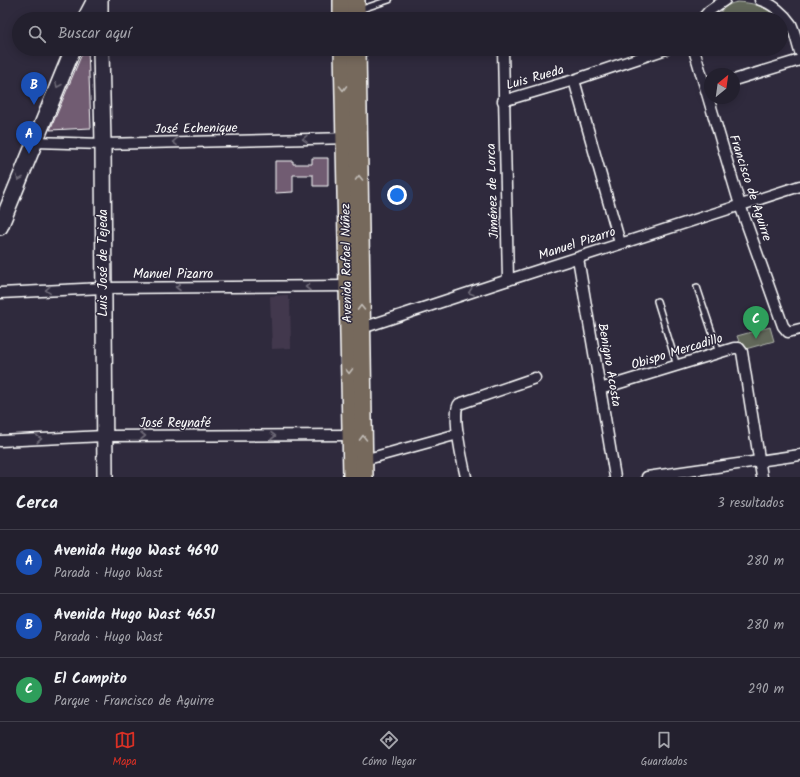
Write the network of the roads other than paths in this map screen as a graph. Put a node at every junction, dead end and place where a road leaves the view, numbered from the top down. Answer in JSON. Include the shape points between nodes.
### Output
{"nodes":[{"id":1,"x":94,"y":0,"type":"edge"},
{"id":2,"x":100,"y":0,"type":"edge"},
{"id":3,"x":342,"y":0,"type":"edge"},
{"id":4,"x":389,"y":0,"type":"edge"},
{"id":5,"x":725,"y":0,"type":"edge"},
{"id":6,"x":760,"y":0,"type":"edge"},
{"id":7,"x":88,"y":12,"type":"edge"},
{"id":8,"x":100,"y":12,"type":"edge"},
{"id":9,"x":353,"y":12,"type":"edge"},
{"id":10,"x":708,"y":12,"type":"edge"},
{"id":11,"x":779,"y":12,"type":"edge"},
{"id":12,"x":788,"y":21,"type":"edge"},
{"id":13,"x":800,"y":52,"type":"edge"},
{"id":14,"x":70,"y":56,"type":"edge"},
{"id":15,"x":101,"y":56,"type":"edge"},
{"id":16,"x":344,"y":56,"type":"edge"},
{"id":17,"x":357,"y":56,"type":"edge"},
{"id":18,"x":503,"y":56,"type":"edge"},
{"id":19,"x":645,"y":56,"type":"edge"},
{"id":20,"x":696,"y":56,"type":"edge"},
{"id":21,"x":800,"y":60,"type":"edge"},
{"id":22,"x":704,"y":77,"type":"edge"},
{"id":23,"x":740,"y":78,"type":"edge"},
{"id":24,"x":574,"y":80,"type":"junction"},
{"id":25,"x":503,"y":101,"type":"junction"},
{"id":26,"x":712,"y":104,"type":"edge"},
{"id":27,"x":351,"y":138,"type":"junction"},
{"id":28,"x":34,"y":142,"type":"junction"},
{"id":29,"x":103,"y":144,"type":"junction"},
{"id":30,"x":800,"y":186,"type":"edge"},
{"id":31,"x":740,"y":205,"type":"junction"},
{"id":32,"x":0,"y":227,"type":"edge"},
{"id":33,"x":620,"y":244,"type":"junction"},
{"id":34,"x":578,"y":258,"type":"junction"},
{"id":35,"x":508,"y":280,"type":"junction"},
{"id":36,"x":347,"y":286,"type":"junction"},
{"id":37,"x":697,"y":287,"type":"dead end"},
{"id":38,"x":103,"y":288,"type":"junction"},
{"id":39,"x":0,"y":293,"type":"edge"},
{"id":40,"x":657,"y":301,"type":"dead end"},
{"id":41,"x":362,"y":328,"type":"junction"},
{"id":42,"x":800,"y":329,"type":"edge"},
{"id":43,"x":720,"y":353,"type":"junction"},
{"id":44,"x":677,"y":366,"type":"junction"},
{"id":45,"x":535,"y":378,"type":"dead end"},
{"id":46,"x":600,"y":389,"type":"junction"},
{"id":47,"x":458,"y":434,"type":"junction"},
{"id":48,"x":351,"y":435,"type":"junction"},
{"id":49,"x":104,"y":436,"type":"junction"},
{"id":50,"x":0,"y":441,"type":"edge"},
{"id":51,"x":800,"y":455,"type":"edge"},
{"id":52,"x":760,"y":461,"type":"junction"},
{"id":53,"x":364,"y":469,"type":"edge"},
{"id":54,"x":105,"y":477,"type":"edge"},
{"id":55,"x":352,"y":477,"type":"edge"},
{"id":56,"x":466,"y":477,"type":"edge"},
{"id":57,"x":615,"y":477,"type":"edge"},
{"id":58,"x":647,"y":477,"type":"edge"},
{"id":59,"x":762,"y":477,"type":"edge"}],
"edges":[{"from":1,"to":7,"type":"main road"},
{"from":2,"to":8,"type":"main road"},
{"from":3,"to":9,"type":"main road"},
{"from":4,"to":9,"type":"lane"},
{"from":5,"to":10,"type":"street"},
{"from":6,"to":11,"type":"street"},
{"from":12,"to":13,"type":"street"},
{"from":14,"to":28,"type":"main road","one_way":true},
{"from":15,"to":29,"type":"main road","name":"Luis José de Tejeda"},
{"from":16,"to":27,"type":"main road","name":"Avenida Rafael Núñez","one_way":true},
{"from":17,"to":27,"type":"main road","name":"Avenida Rafael Núñez"},
{"from":18,"to":25,"type":"street","name":"Jiménez de Lorca"},
{"from":19,"to":24,"type":"street","name":"Luis Rueda"},
{"from":20,"to":22,"type":"street","name":"Francisco de Aguirre"},
{"from":21,"to":23,"type":"street"},
{"from":24,"to":25,"type":"street","name":"Luis Rueda"},
{"from":24,"to":33,"type":"street"},
{"from":25,"to":35,"type":"street","name":"Jiménez de Lorca"},
{"from":26,"to":31,"type":"street","name":"Francisco de Aguirre"},
{"from":27,"to":29,"type":"street","name":"José Echenique","one_way":true},
{"from":27,"to":36,"type":"main road","name":"Avenida Rafael Núñez"},
{"from":41,"to":27,"type":"main road","name":"Avenida Rafael Núñez","one_way":true},
{"from":28,"to":29,"type":"street","name":"José Echenique"},
{"from":28,"to":32,"type":"main road","one_way":true},
{"from":29,"to":38,"type":"main road","name":"Luis José de Tejeda"},
{"from":30,"to":31,"type":"street","name":"Manuel Pizarro"},
{"from":31,"to":33,"type":"street","name":"Manuel Pizarro"},
{"from":31,"to":42,"type":"street","name":"Francisco de Aguirre","via":[[783,326],[788,332]]},
{"from":33,"to":34,"type":"street","name":"Manuel Pizarro"},
{"from":34,"to":35,"type":"street","name":"Manuel Pizarro"},
{"from":34,"to":46,"type":"street","name":"Benigno Acosta"},
{"from":35,"to":41,"type":"street","name":"Manuel Pizarro","one_way":true},
{"from":36,"to":38,"type":"street","name":"Manuel Pizarro","one_way":true},
{"from":36,"to":48,"type":"main road","name":"Avenida Rafael Núñez","one_way":true},
{"from":37,"to":43,"type":"lane"},
{"from":38,"to":39,"type":"street","name":"Manuel Pizarro","one_way":true},
{"from":38,"to":49,"type":"main road","name":"Luis José de Tejeda"},
{"from":40,"to":44,"type":"lane"},
{"from":53,"to":41,"type":"main road","name":"Avenida Rafael Núñez","one_way":true},
{"from":43,"to":44,"type":"street","name":"Obispo Mercadillo"},
{"from":43,"to":52,"type":"street","name":"Obispo Mercadillo","via":[[739,348],[742,352]]},
{"from":44,"to":46,"type":"street","name":"Obispo Mercadillo"},
{"from":45,"to":47,"type":"street","via":[[459,404],[456,412]]},
{"from":46,"to":57,"type":"street","name":"Benigno Acosta"},
{"from":47,"to":53,"type":"street"},
{"from":47,"to":56,"type":"street"},
{"from":49,"to":48,"type":"street","name":"José Reynafé","one_way":true},
{"from":48,"to":55,"type":"main road","name":"Avenida Rafael Núñez"},
{"from":50,"to":49,"type":"street","name":"José Reynafé","one_way":true},
{"from":49,"to":54,"type":"main road","name":"Luis José de Tejeda"},
{"from":51,"to":52,"type":"street"},
{"from":52,"to":58,"type":"street"},
{"from":52,"to":59,"type":"street"}]}
